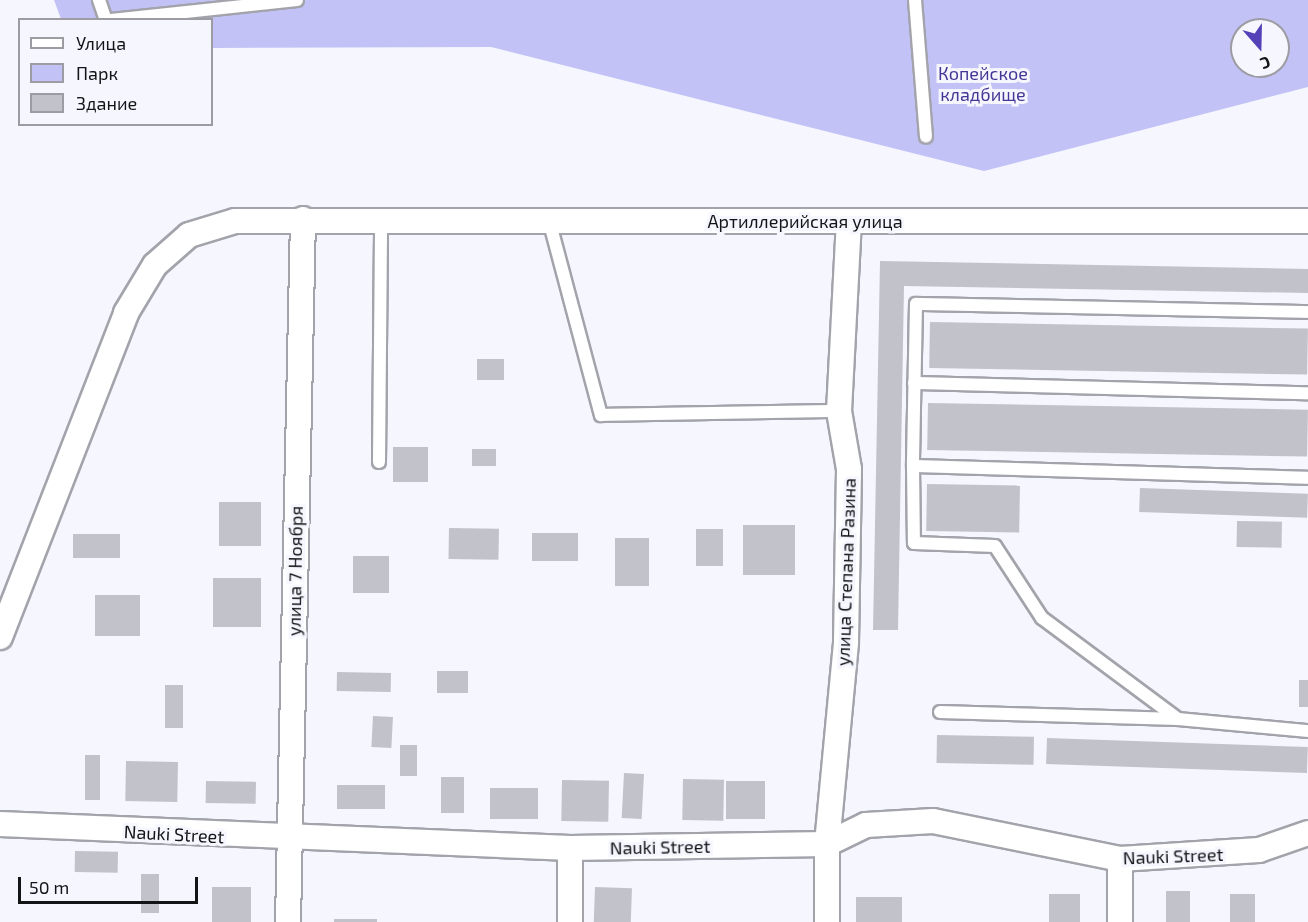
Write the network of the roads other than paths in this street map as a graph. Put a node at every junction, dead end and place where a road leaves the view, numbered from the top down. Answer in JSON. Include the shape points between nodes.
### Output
{"nodes":[{"id":1,"x":99,"y":0,"type":"edge"},
{"id":2,"x":297,"y":0,"type":"edge"},
{"id":3,"x":915,"y":0,"type":"edge"},
{"id":4,"x":105,"y":18,"type":"edge"},
{"id":5,"x":130,"y":18,"type":"edge"},
{"id":6,"x":926,"y":138,"type":"dead end"},
{"id":7,"x":303,"y":219,"type":"junction"},
{"id":8,"x":381,"y":219,"type":"junction"},
{"id":9,"x":549,"y":220,"type":"junction"},
{"id":10,"x":1308,"y":221,"type":"edge"},
{"id":11,"x":849,"y":222,"type":"junction"},
{"id":12,"x":1308,"y":312,"type":"edge"},
{"id":13,"x":914,"y":383,"type":"junction"},
{"id":14,"x":1308,"y":393,"type":"edge"},
{"id":15,"x":839,"y":411,"type":"junction"},
{"id":16,"x":379,"y":462,"type":"dead end"},
{"id":17,"x":913,"y":466,"type":"junction"},
{"id":18,"x":1308,"y":478,"type":"edge"},
{"id":19,"x":0,"y":637,"type":"edge"},
{"id":20,"x":940,"y":712,"type":"dead end"},
{"id":21,"x":1178,"y":719,"type":"junction"},
{"id":22,"x":1308,"y":731,"type":"edge"},
{"id":23,"x":0,"y":824,"type":"edge"},
{"id":24,"x":1308,"y":834,"type":"edge"},
{"id":25,"x":289,"y":840,"type":"junction"},
{"id":26,"x":827,"y":844,"type":"junction"},
{"id":27,"x":570,"y":848,"type":"junction"},
{"id":28,"x":1120,"y":859,"type":"junction"},
{"id":29,"x":288,"y":922,"type":"edge"},
{"id":30,"x":570,"y":922,"type":"edge"},
{"id":31,"x":828,"y":922,"type":"edge"},
{"id":32,"x":1120,"y":922,"type":"edge"}],
"edges":[{"from":1,"to":4,"type":"lane"},
{"from":2,"to":5,"type":"lane"},
{"from":3,"to":6,"type":"lane"},
{"from":7,"to":8,"type":"street","name":"Артиллерийская улица"},
{"from":7,"to":19,"type":"street","name":"Артиллерийская улица","via":[[235,221],[189,236],[155,265],[126,313]]},
{"from":7,"to":25,"type":"street","name":"улица 7 Ноября"},
{"from":8,"to":9,"type":"street","name":"Артиллерийская улица"},
{"from":8,"to":16,"type":"lane"},
{"from":9,"to":11,"type":"street","name":"Артиллерийская улица"},
{"from":9,"to":15,"type":"lane","via":[[601,415]]},
{"from":10,"to":11,"type":"street","name":"Артиллерийская улица"},
{"from":11,"to":15,"type":"street","name":"улица Степана Разина"},
{"from":12,"to":13,"type":"lane","via":[[916,304]]},
{"from":13,"to":14,"type":"lane"},
{"from":13,"to":17,"type":"lane"},
{"from":15,"to":26,"type":"street","name":"улица Степана Разина","via":[[849,469],[846,642]]},
{"from":17,"to":18,"type":"lane"},
{"from":17,"to":21,"type":"lane","via":[[914,543],[995,546],[1042,618]]},
{"from":20,"to":21,"type":"lane"},
{"from":21,"to":22,"type":"lane"},
{"from":23,"to":25,"type":"street","name":"Nauki Street"},
{"from":24,"to":28,"type":"street","name":"Nauki Street","via":[[1259,850]]},
{"from":25,"to":27,"type":"street","name":"Nauki Street"},
{"from":25,"to":29,"type":"street","name":"улица 7 Ноября"},
{"from":26,"to":27,"type":"street","name":"Nauki Street"},
{"from":26,"to":28,"type":"street","name":"Nauki Street","via":[[866,825],[933,820]]},
{"from":26,"to":31,"type":"street","name":"улица Степана Разина"},
{"from":27,"to":30,"type":"street"},
{"from":28,"to":32,"type":"street"}]}
